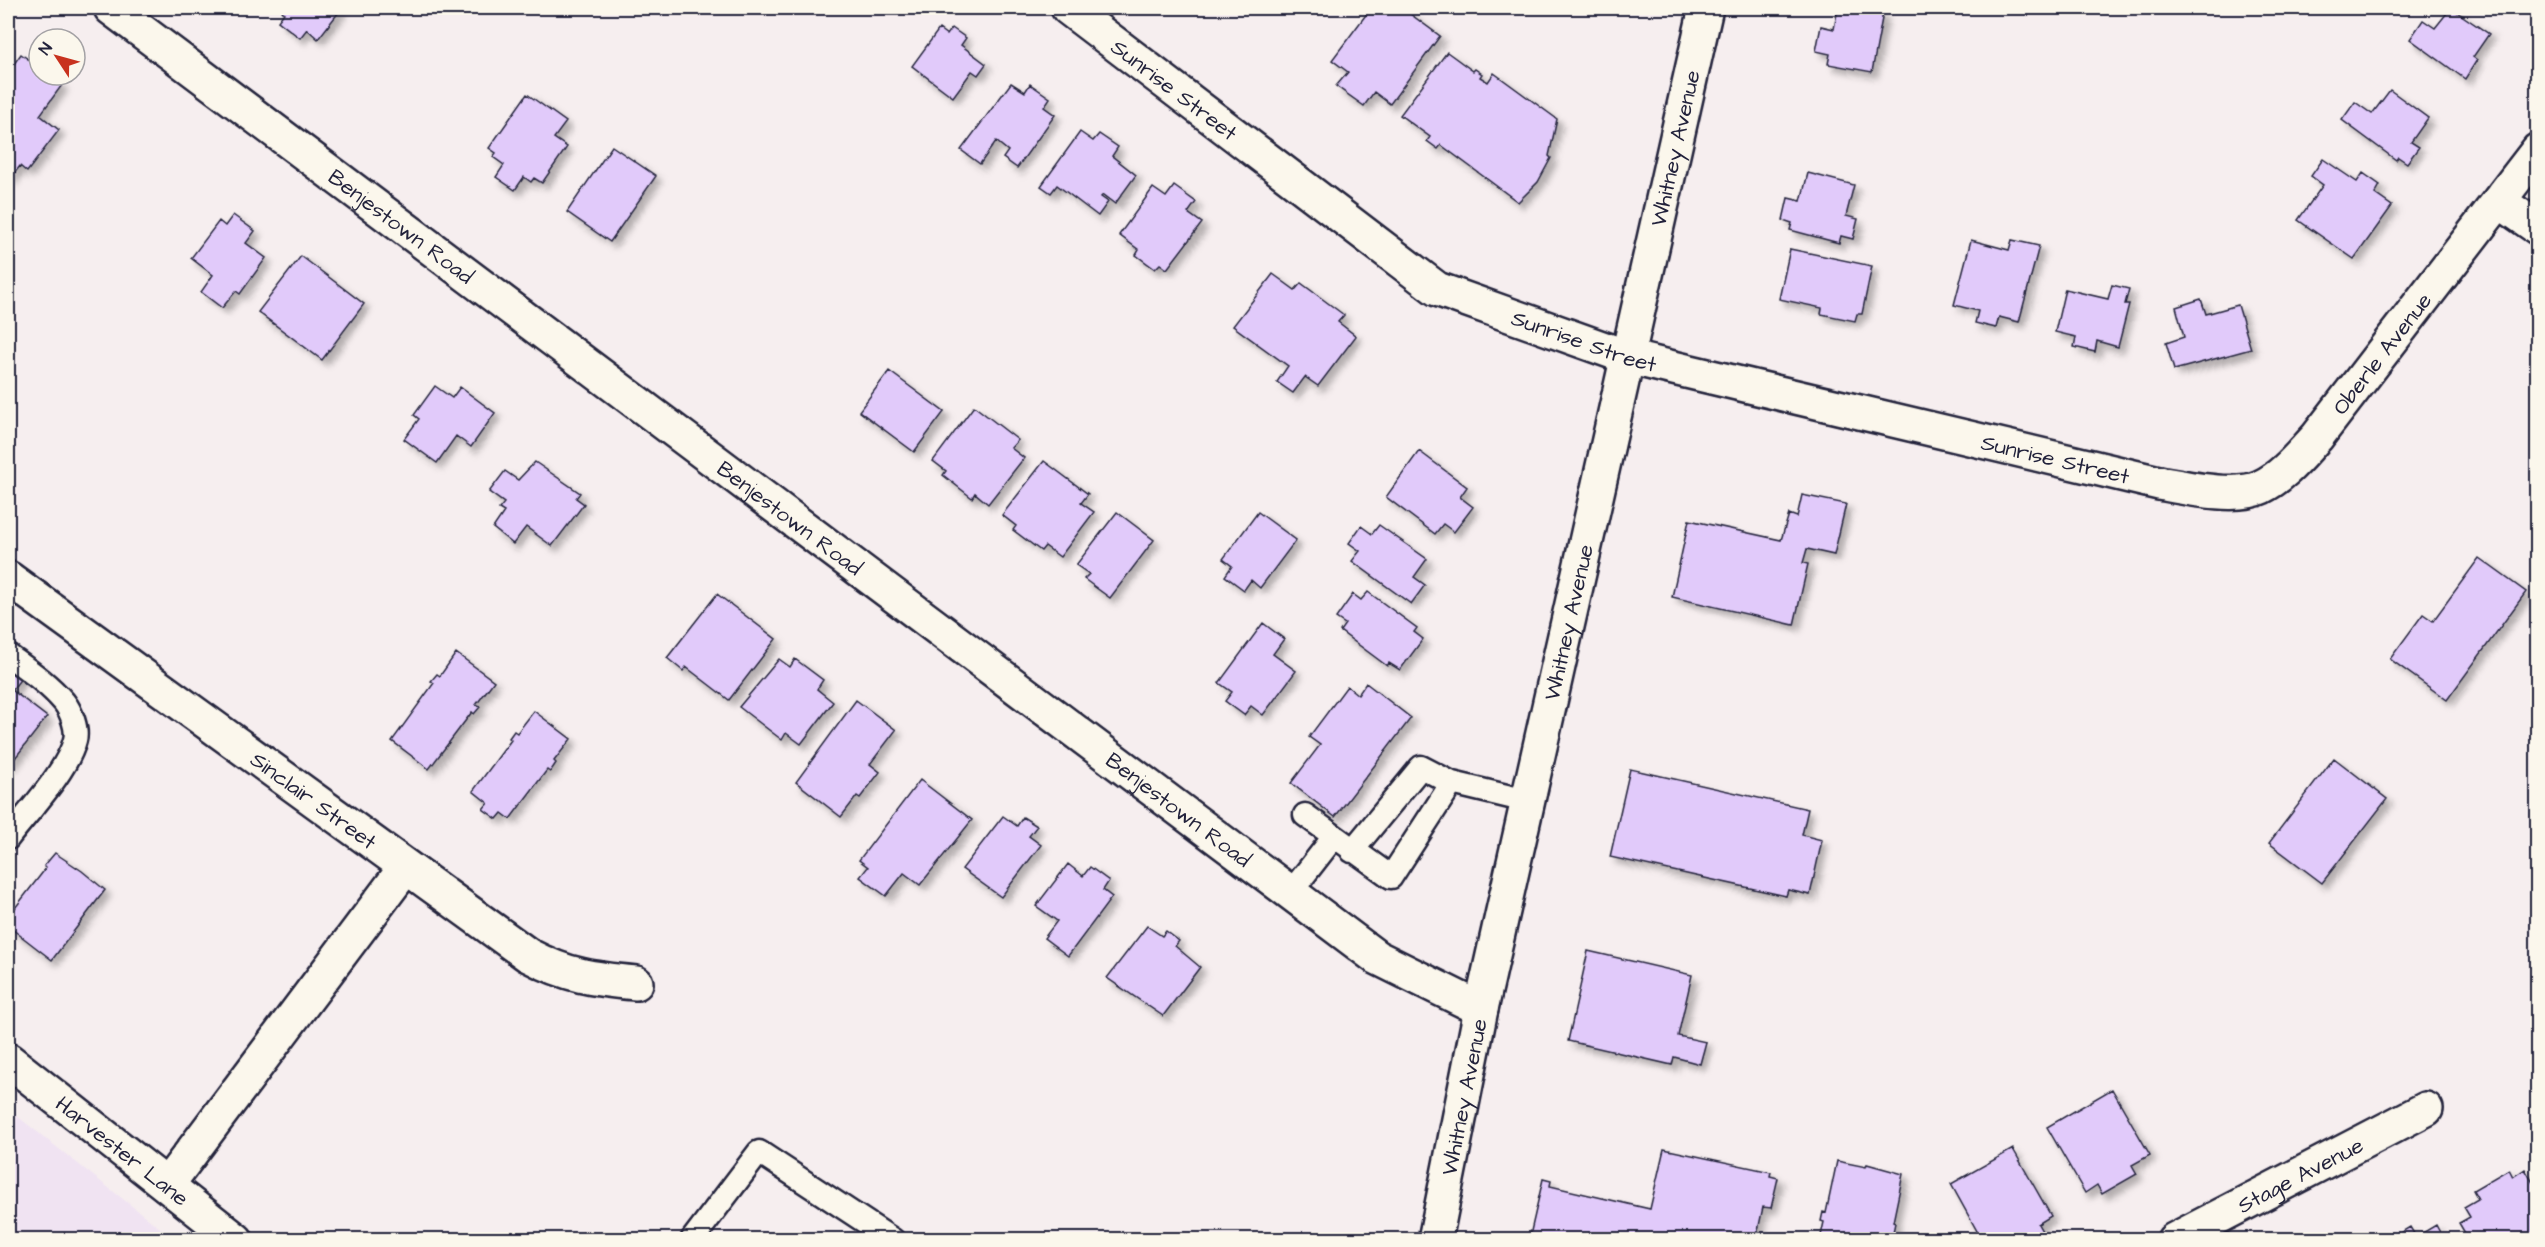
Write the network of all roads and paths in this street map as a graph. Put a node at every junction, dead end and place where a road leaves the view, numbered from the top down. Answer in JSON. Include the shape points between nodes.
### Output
{"nodes":[{"id":1,"x":111,"y":8,"type":"edge"},
{"id":2,"x":1068,"y":8,"type":"edge"},
{"id":3,"x":1706,"y":8,"type":"edge"},
{"id":4,"x":2538,"y":150,"type":"edge"},
{"id":5,"x":2499,"y":201,"type":"junction"},
{"id":6,"x":2538,"y":228,"type":"edge"},
{"id":7,"x":1627,"y":357,"type":"junction"},
{"id":8,"x":2186,"y":488,"type":"joint"},
{"id":9,"x":8,"y":578,"type":"edge"},
{"id":10,"x":8,"y":654,"type":"edge"},
{"id":11,"x":1452,"y":783,"type":"junction"},
{"id":12,"x":1527,"y":801,"type":"junction"},
{"id":13,"x":1305,"y":815,"type":"dead end"},
{"id":14,"x":8,"y":838,"type":"edge"},
{"id":15,"x":1334,"y":838,"type":"junction"},
{"id":16,"x":1352,"y":851,"type":"junction"},
{"id":17,"x":405,"y":868,"type":"junction"},
{"id":18,"x":1291,"y":892,"type":"junction"},
{"id":19,"x":636,"y":983,"type":"dead end"},
{"id":20,"x":1481,"y":1009,"type":"junction"},
{"id":21,"x":8,"y":1060,"type":"edge"},
{"id":22,"x":2426,"y":1109,"type":"dead end"},
{"id":23,"x":167,"y":1185,"type":"junction"},
{"id":24,"x":883,"y":1236,"type":"edge"},
{"id":25,"x":236,"y":1239,"type":"edge"},
{"id":26,"x":692,"y":1239,"type":"edge"},
{"id":27,"x":1435,"y":1239,"type":"edge"},
{"id":28,"x":2174,"y":1239,"type":"edge"}],
"edges":[{"from":1,"to":18,"type":"street","name":"Benjestown Road"},
{"from":2,"to":7,"type":"street","name":"Sunrise Street","via":[[1437,290]]},
{"from":3,"to":7,"type":"street","name":"Whitney Avenue"},
{"from":4,"to":5,"type":"street","name":"Oberle Avenue"},
{"from":5,"to":6,"type":"street"},
{"from":5,"to":8,"type":"street","name":"Oberle Avenue","via":[[2317,437],[2288,468],[2260,488],[2224,493]]},
{"from":7,"to":8,"type":"street","name":"Sunrise Street"},
{"from":7,"to":12,"type":"street","name":"Whitney Avenue"},
{"from":9,"to":17,"type":"street","name":"Sinclair Street"},
{"from":10,"to":14,"type":"lane","via":[[65,704],[76,738],[68,759]]},
{"from":11,"to":12,"type":"lane"},
{"from":11,"to":16,"type":"lane","via":[[1421,767]]},
{"from":11,"to":16,"type":"lane","via":[[1391,877]]},
{"from":12,"to":20,"type":"street","name":"Whitney Avenue"},
{"from":13,"to":15,"type":"lane"},
{"from":15,"to":16,"type":"lane"},
{"from":15,"to":18,"type":"lane"},
{"from":17,"to":19,"type":"street","name":"Sinclair Street","via":[[554,969],[582,978]]},
{"from":17,"to":23,"type":"street"},
{"from":18,"to":20,"type":"street","name":"Benjestown Road","via":[[1376,957]]},
{"from":20,"to":27,"type":"street","name":"Whitney Avenue"},
{"from":21,"to":23,"type":"street","name":"Harvester Lane"},
{"from":22,"to":28,"type":"street","name":"Stage Avenue"},
{"from":23,"to":25,"type":"street","name":"Harvester Lane"},
{"from":24,"to":26,"type":"lane","via":[[759,1152]]}]}
